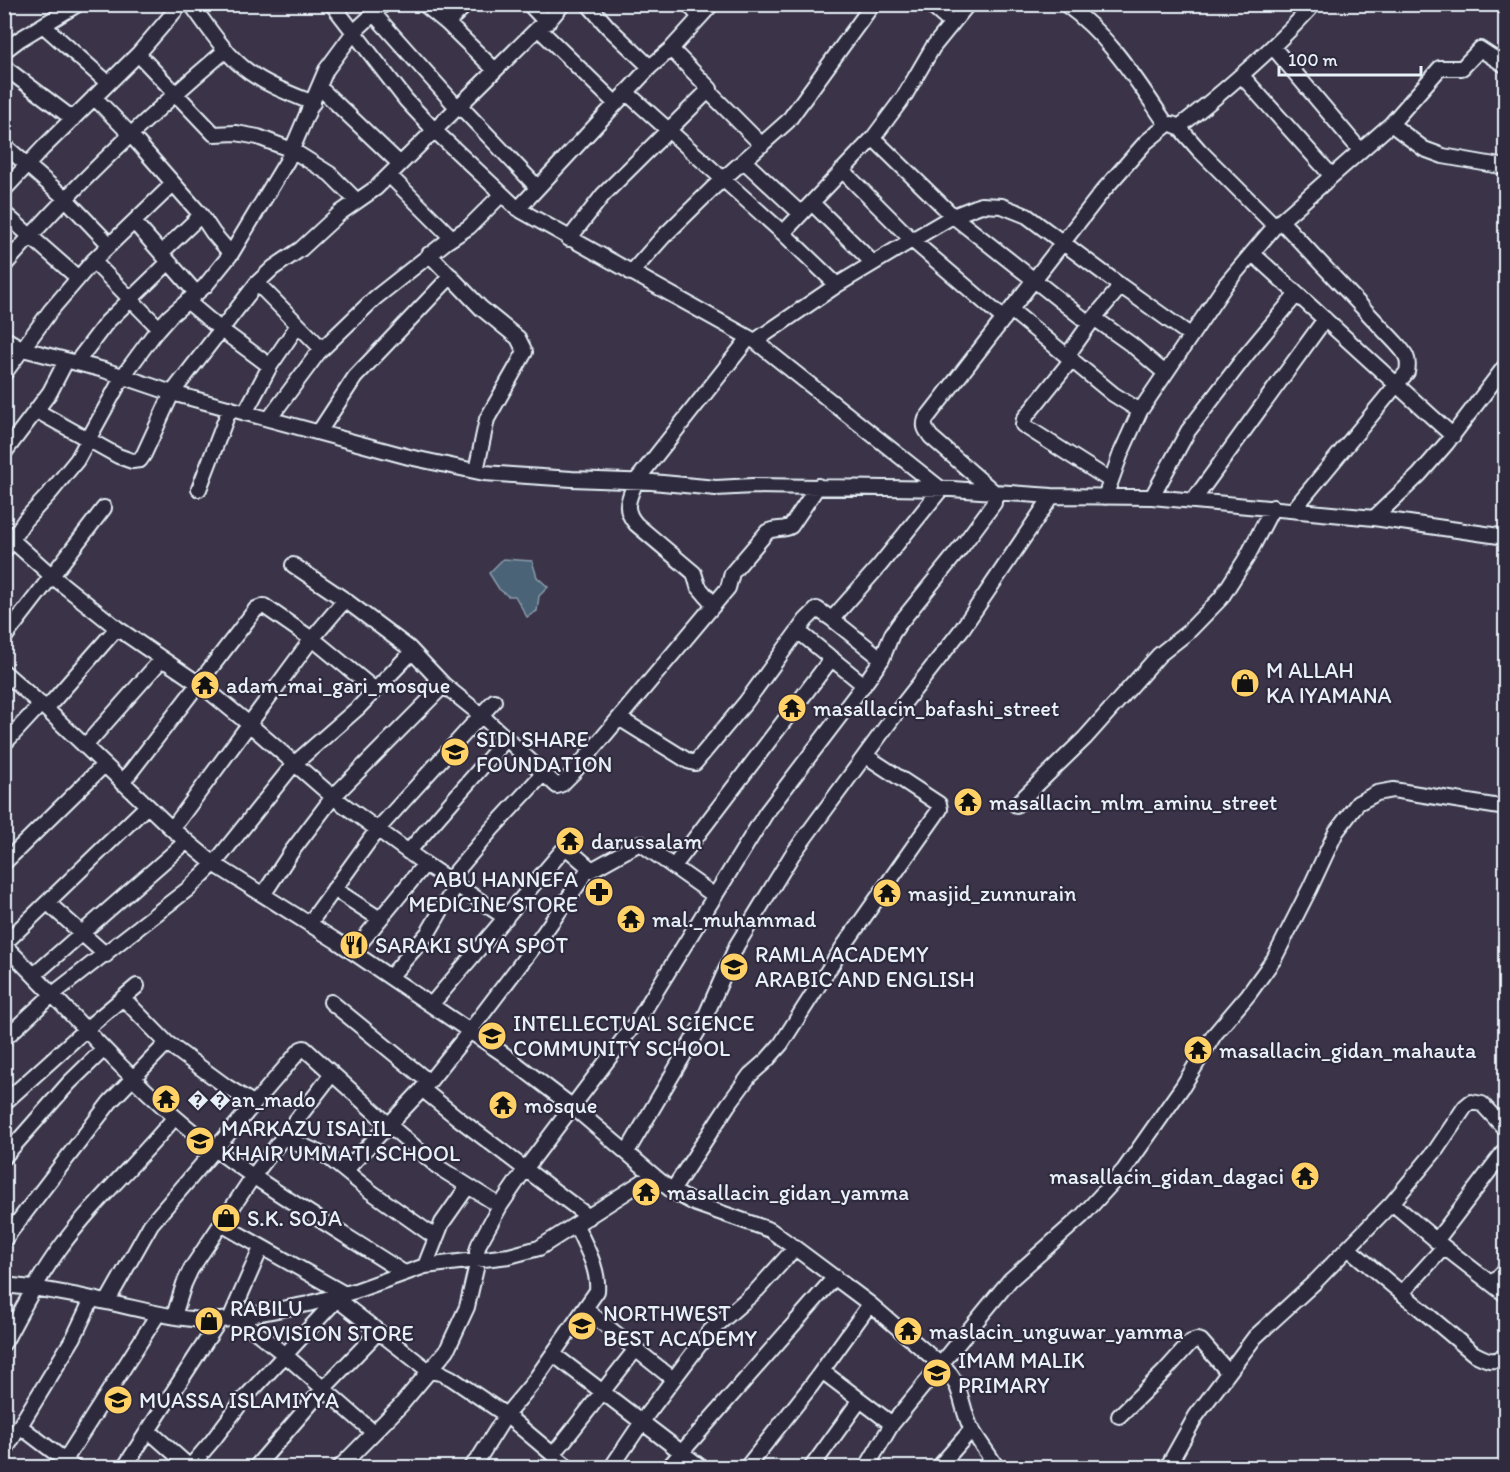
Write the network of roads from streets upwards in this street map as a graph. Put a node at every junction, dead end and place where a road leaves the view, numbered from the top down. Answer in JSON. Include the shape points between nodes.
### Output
{"nodes":[{"id":1,"x":78,"y":4,"type":"edge"},
{"id":2,"x":181,"y":4,"type":"edge"},
{"id":3,"x":191,"y":4,"type":"edge"},
{"id":4,"x":332,"y":4,"type":"edge"},
{"id":5,"x":424,"y":4,"type":"edge"},
{"id":6,"x":467,"y":4,"type":"edge"},
{"id":7,"x":529,"y":4,"type":"edge"},
{"id":8,"x":564,"y":4,"type":"edge"},
{"id":9,"x":588,"y":4,"type":"edge"},
{"id":10,"x":688,"y":4,"type":"edge"},
{"id":11,"x":712,"y":4,"type":"edge"},
{"id":12,"x":873,"y":4,"type":"edge"},
{"id":13,"x":929,"y":4,"type":"edge"},
{"id":14,"x":968,"y":4,"type":"edge"},
{"id":15,"x":1072,"y":7,"type":"edge"},
{"id":16,"x":1307,"y":7,"type":"edge"},
{"id":17,"x":379,"y":9,"type":"edge"},
{"id":18,"x":700,"y":17,"type":"junction"},
{"id":19,"x":447,"y":23,"type":"junction"},
{"id":20,"x":952,"y":24,"type":"junction"},
{"id":21,"x":44,"y":26,"type":"junction"},
{"id":22,"x":543,"y":26,"type":"junction"},
{"id":23,"x":354,"y":32,"type":"junction"},
{"id":24,"x":1273,"y":47,"type":"junction"},
{"id":25,"x":671,"y":49,"type":"junction"},
{"id":26,"x":226,"y":50,"type":"junction"},
{"id":27,"x":4,"y":51,"type":"edge"},
{"id":28,"x":138,"y":54,"type":"junction"},
{"id":29,"x":1506,"y":66,"type":"edge"},
{"id":30,"x":4,"y":67,"type":"edge"},
{"id":31,"x":650,"y":67,"type":"junction"},
{"id":32,"x":495,"y":70,"type":"junction"},
{"id":33,"x":1242,"y":76,"type":"junction"},
{"id":34,"x":108,"y":83,"type":"junction"},
{"id":35,"x":319,"y":87,"type":"junction"},
{"id":36,"x":710,"y":89,"type":"junction"},
{"id":37,"x":626,"y":92,"type":"junction"},
{"id":38,"x":175,"y":93,"type":"junction"},
{"id":39,"x":94,"y":97,"type":"junction"},
{"id":40,"x":313,"y":103,"type":"junction"},
{"id":41,"x":615,"y":103,"type":"junction"},
{"id":42,"x":458,"y":106,"type":"junction"},
{"id":43,"x":73,"y":119,"type":"junction"},
{"id":44,"x":1391,"y":124,"type":"junction"},
{"id":45,"x":1173,"y":126,"type":"junction"},
{"id":46,"x":667,"y":129,"type":"junction"},
{"id":47,"x":434,"y":130,"type":"junction"},
{"id":48,"x":131,"y":135,"type":"junction"},
{"id":49,"x":873,"y":138,"type":"junction"},
{"id":50,"x":4,"y":145,"type":"edge"},
{"id":51,"x":762,"y":145,"type":"junction"},
{"id":52,"x":292,"y":150,"type":"junction"},
{"id":53,"x":1360,"y":150,"type":"junction"},
{"id":54,"x":744,"y":161,"type":"junction"},
{"id":55,"x":28,"y":164,"type":"junction"},
{"id":56,"x":400,"y":164,"type":"junction"},
{"id":57,"x":1506,"y":167,"type":"edge"},
{"id":58,"x":842,"y":170,"type":"junction"},
{"id":59,"x":389,"y":175,"type":"junction"},
{"id":60,"x":1331,"y":175,"type":"junction"},
{"id":61,"x":722,"y":180,"type":"junction"},
{"id":62,"x":173,"y":184,"type":"junction"},
{"id":63,"x":537,"y":187,"type":"junction"},
{"id":64,"x":4,"y":190,"type":"edge"},
{"id":65,"x":502,"y":194,"type":"junction"},
{"id":66,"x":65,"y":198,"type":"junction"},
{"id":67,"x":357,"y":201,"type":"junction"},
{"id":68,"x":812,"y":203,"type":"junction"},
{"id":69,"x":518,"y":209,"type":"junction"},
{"id":70,"x":4,"y":213,"type":"edge"},
{"id":71,"x":801,"y":214,"type":"junction"},
{"id":72,"x":201,"y":215,"type":"junction"},
{"id":73,"x":953,"y":216,"type":"junction"},
{"id":74,"x":134,"y":222,"type":"junction"},
{"id":75,"x":1278,"y":224,"type":"junction"},
{"id":76,"x":783,"y":234,"type":"junction"},
{"id":77,"x":30,"y":235,"type":"junction"},
{"id":78,"x":452,"y":238,"type":"junction"},
{"id":79,"x":568,"y":238,"type":"junction"},
{"id":80,"x":912,"y":240,"type":"junction"},
{"id":81,"x":1063,"y":243,"type":"junction"},
{"id":82,"x":110,"y":245,"type":"junction"},
{"id":83,"x":1252,"y":253,"type":"junction"},
{"id":84,"x":231,"y":254,"type":"junction"},
{"id":85,"x":429,"y":254,"type":"junction"},
{"id":86,"x":165,"y":258,"type":"junction"},
{"id":87,"x":93,"y":261,"type":"junction"},
{"id":88,"x":873,"y":263,"type":"junction"},
{"id":89,"x":4,"y":266,"type":"edge"},
{"id":90,"x":631,"y":273,"type":"junction"},
{"id":91,"x":451,"y":276,"type":"junction"},
{"id":92,"x":78,"y":278,"type":"junction"},
{"id":93,"x":1035,"y":279,"type":"junction"},
{"id":94,"x":257,"y":283,"type":"junction"},
{"id":95,"x":837,"y":285,"type":"junction"},
{"id":96,"x":1120,"y":286,"type":"junction"},
{"id":97,"x":1298,"y":294,"type":"junction"},
{"id":98,"x":191,"y":297,"type":"junction"},
{"id":99,"x":130,"y":298,"type":"junction"},
{"id":100,"x":1008,"y":314,"type":"junction"},
{"id":101,"x":1325,"y":319,"type":"junction"},
{"id":102,"x":1092,"y":321,"type":"junction"},
{"id":103,"x":298,"y":325,"type":"junction"},
{"id":104,"x":159,"y":328,"type":"junction"},
{"id":105,"x":220,"y":329,"type":"junction"},
{"id":106,"x":1190,"y":334,"type":"junction"},
{"id":107,"x":4,"y":338,"type":"edge"},
{"id":108,"x":752,"y":340,"type":"junction"},
{"id":109,"x":322,"y":348,"type":"junction"},
{"id":110,"x":23,"y":349,"type":"junction"},
{"id":111,"x":1070,"y":358,"type":"junction"},
{"id":112,"x":71,"y":362,"type":"junction"},
{"id":113,"x":1506,"y":365,"type":"edge"},
{"id":114,"x":270,"y":366,"type":"junction"},
{"id":115,"x":1165,"y":372,"type":"junction"},
{"id":116,"x":4,"y":374,"type":"edge"},
{"id":117,"x":123,"y":376,"type":"junction"},
{"id":118,"x":1395,"y":385,"type":"junction"},
{"id":119,"x":172,"y":393,"type":"junction"},
{"id":120,"x":230,"y":408,"type":"junction"},
{"id":121,"x":37,"y":411,"type":"junction"},
{"id":122,"x":1140,"y":411,"type":"junction"},
{"id":123,"x":245,"y":412,"type":"junction"},
{"id":124,"x":269,"y":419,"type":"junction"},
{"id":125,"x":319,"y":432,"type":"junction"},
{"id":126,"x":1453,"y":436,"type":"junction"},
{"id":127,"x":89,"y":440,"type":"junction"},
{"id":128,"x":4,"y":453,"type":"edge"},
{"id":129,"x":476,"y":471,"type":"junction"},
{"id":130,"x":1111,"y":481,"type":"junction"},
{"id":131,"x":636,"y":482,"type":"junction"},
{"id":132,"x":818,"y":486,"type":"junction"},
{"id":133,"x":199,"y":489,"type":"dead end"},
{"id":134,"x":941,"y":489,"type":"junction"},
{"id":135,"x":994,"y":492,"type":"junction"},
{"id":136,"x":1052,"y":496,"type":"junction"},
{"id":137,"x":1105,"y":497,"type":"junction"},
{"id":138,"x":1152,"y":497,"type":"junction"},
{"id":139,"x":1193,"y":501,"type":"junction"},
{"id":140,"x":1273,"y":507,"type":"junction"},
{"id":141,"x":104,"y":508,"type":"dead end"},
{"id":142,"x":1294,"y":509,"type":"junction"},
{"id":143,"x":1374,"y":518,"type":"junction"},
{"id":144,"x":1506,"y":537,"type":"edge"},
{"id":145,"x":9,"y":538,"type":"edge"},
{"id":146,"x":293,"y":565,"type":"dead end"},
{"id":147,"x":52,"y":576,"type":"junction"},
{"id":148,"x":345,"y":600,"type":"junction"},
{"id":149,"x":714,"y":605,"type":"junction"},
{"id":150,"x":832,"y":619,"type":"junction"},
{"id":151,"x":117,"y":628,"type":"junction"},
{"id":152,"x":798,"y":631,"type":"junction"},
{"id":153,"x":4,"y":638,"type":"edge"},
{"id":154,"x":311,"y":640,"type":"junction"},
{"id":155,"x":411,"y":650,"type":"junction"},
{"id":156,"x":832,"y":658,"type":"junction"},
{"id":157,"x":162,"y":659,"type":"junction"},
{"id":158,"x":882,"y":659,"type":"junction"},
{"id":159,"x":4,"y":672,"type":"edge"},
{"id":160,"x":199,"y":684,"type":"junction"},
{"id":161,"x":444,"y":685,"type":"junction"},
{"id":162,"x":864,"y":686,"type":"junction"},
{"id":163,"x":375,"y":690,"type":"junction"},
{"id":164,"x":494,"y":701,"type":"dead end"},
{"id":165,"x":44,"y":707,"type":"junction"},
{"id":166,"x":481,"y":715,"type":"junction"},
{"id":167,"x":619,"y":718,"type":"junction"},
{"id":168,"x":249,"y":724,"type":"junction"},
{"id":169,"x":506,"y":739,"type":"junction"},
{"id":170,"x":4,"y":744,"type":"edge"},
{"id":171,"x":85,"y":746,"type":"junction"},
{"id":172,"x":866,"y":756,"type":"junction"},
{"id":173,"x":294,"y":764,"type":"junction"},
{"id":174,"x":104,"y":765,"type":"junction"},
{"id":175,"x":543,"y":774,"type":"junction"},
{"id":176,"x":122,"y":783,"type":"junction"},
{"id":177,"x":333,"y":797,"type":"junction"},
{"id":178,"x":1016,"y":804,"type":"dead end"},
{"id":179,"x":147,"y":806,"type":"junction"},
{"id":180,"x":1506,"y":808,"type":"edge"},
{"id":181,"x":172,"y":829,"type":"junction"},
{"id":182,"x":377,"y":830,"type":"junction"},
{"id":183,"x":187,"y":841,"type":"junction"},
{"id":184,"x":408,"y":852,"type":"junction"},
{"id":185,"x":4,"y":863,"type":"edge"},
{"id":186,"x":214,"y":864,"type":"junction"},
{"id":187,"x":425,"y":864,"type":"junction"},
{"id":188,"x":674,"y":866,"type":"junction"},
{"id":189,"x":591,"y":869,"type":"junction"},
{"id":190,"x":453,"y":883,"type":"junction"},
{"id":191,"x":334,"y":889,"type":"junction"},
{"id":192,"x":263,"y":895,"type":"junction"},
{"id":193,"x":716,"y":896,"type":"junction"},
{"id":194,"x":48,"y":903,"type":"junction"},
{"id":195,"x":506,"y":918,"type":"junction"},
{"id":196,"x":380,"y":919,"type":"junction"},
{"id":197,"x":309,"y":924,"type":"junction"},
{"id":198,"x":83,"y":933,"type":"junction"},
{"id":199,"x":4,"y":945,"type":"edge"},
{"id":200,"x":353,"y":952,"type":"junction"},
{"id":201,"x":106,"y":955,"type":"junction"},
{"id":202,"x":34,"y":975,"type":"junction"},
{"id":203,"x":390,"y":977,"type":"junction"},
{"id":204,"x":137,"y":986,"type":"dead end"},
{"id":205,"x":53,"y":994,"type":"junction"},
{"id":206,"x":123,"y":998,"type":"junction"},
{"id":207,"x":331,"y":1002,"type":"dead end"},
{"id":208,"x":431,"y":1005,"type":"junction"},
{"id":209,"x":86,"y":1029,"type":"junction"},
{"id":210,"x":469,"y":1032,"type":"junction"},
{"id":211,"x":4,"y":1039,"type":"edge"},
{"id":212,"x":167,"y":1043,"type":"junction"},
{"id":213,"x":104,"y":1049,"type":"junction"},
{"id":214,"x":332,"y":1074,"type":"junction"},
{"id":215,"x":134,"y":1078,"type":"junction"},
{"id":216,"x":425,"y":1085,"type":"junction"},
{"id":217,"x":4,"y":1103,"type":"edge"},
{"id":218,"x":254,"y":1103,"type":"junction"},
{"id":219,"x":573,"y":1107,"type":"junction"},
{"id":220,"x":175,"y":1117,"type":"junction"},
{"id":221,"x":388,"y":1124,"type":"junction"},
{"id":222,"x":1506,"y":1130,"type":"edge"},
{"id":223,"x":284,"y":1137,"type":"junction"},
{"id":224,"x":215,"y":1149,"type":"junction"},
{"id":225,"x":1506,"y":1149,"type":"edge"},
{"id":226,"x":627,"y":1152,"type":"junction"},
{"id":227,"x":4,"y":1157,"type":"edge"},
{"id":228,"x":526,"y":1168,"type":"junction"},
{"id":229,"x":346,"y":1170,"type":"junction"},
{"id":230,"x":254,"y":1175,"type":"junction"},
{"id":231,"x":652,"y":1175,"type":"junction"},
{"id":232,"x":468,"y":1186,"type":"junction"},
{"id":233,"x":672,"y":1191,"type":"junction"},
{"id":234,"x":1392,"y":1203,"type":"junction"},
{"id":235,"x":501,"y":1206,"type":"junction"},
{"id":236,"x":589,"y":1217,"type":"junction"},
{"id":237,"x":221,"y":1224,"type":"junction"},
{"id":238,"x":576,"y":1226,"type":"junction"},
{"id":239,"x":435,"y":1237,"type":"junction"},
{"id":240,"x":4,"y":1240,"type":"edge"},
{"id":241,"x":1440,"y":1244,"type":"junction"},
{"id":242,"x":261,"y":1248,"type":"junction"},
{"id":243,"x":795,"y":1248,"type":"junction"},
{"id":244,"x":1348,"y":1248,"type":"junction"},
{"id":245,"x":478,"y":1260,"type":"junction"},
{"id":246,"x":425,"y":1266,"type":"junction"},
{"id":247,"x":1506,"y":1269,"type":"edge"},
{"id":248,"x":404,"y":1274,"type":"junction"},
{"id":249,"x":835,"y":1277,"type":"junction"},
{"id":250,"x":1492,"y":1284,"type":"junction"},
{"id":251,"x":4,"y":1285,"type":"edge"},
{"id":252,"x":33,"y":1288,"type":"junction"},
{"id":253,"x":1402,"y":1293,"type":"junction"},
{"id":254,"x":1506,"y":1295,"type":"edge"},
{"id":255,"x":338,"y":1297,"type":"junction"},
{"id":256,"x":92,"y":1299,"type":"junction"},
{"id":257,"x":107,"y":1302,"type":"junction"},
{"id":258,"x":870,"y":1304,"type":"junction"},
{"id":259,"x":585,"y":1309,"type":"junction"},
{"id":260,"x":158,"y":1314,"type":"junction"},
{"id":261,"x":174,"y":1316,"type":"junction"},
{"id":262,"x":228,"y":1319,"type":"junction"},
{"id":263,"x":378,"y":1332,"type":"junction"},
{"id":264,"x":4,"y":1342,"type":"edge"},
{"id":265,"x":636,"y":1349,"type":"junction"},
{"id":266,"x":284,"y":1354,"type":"junction"},
{"id":267,"x":553,"y":1354,"type":"junction"},
{"id":268,"x":1506,"y":1355,"type":"edge"},
{"id":269,"x":940,"y":1363,"type":"junction"},
{"id":270,"x":429,"y":1371,"type":"junction"},
{"id":271,"x":822,"y":1371,"type":"junction"},
{"id":272,"x":1228,"y":1372,"type":"junction"},
{"id":273,"x":673,"y":1379,"type":"junction"},
{"id":274,"x":324,"y":1388,"type":"junction"},
{"id":275,"x":603,"y":1391,"type":"junction"},
{"id":276,"x":860,"y":1400,"type":"junction"},
{"id":277,"x":506,"y":1414,"type":"junction"},
{"id":278,"x":1119,"y":1416,"type":"dead end"},
{"id":279,"x":642,"y":1422,"type":"junction"},
{"id":280,"x":892,"y":1424,"type":"junction"},
{"id":281,"x":21,"y":1426,"type":"junction"},
{"id":282,"x":148,"y":1430,"type":"junction"},
{"id":283,"x":972,"y":1430,"type":"junction"},
{"id":284,"x":373,"y":1432,"type":"junction"},
{"id":285,"x":4,"y":1452,"type":"edge"},
{"id":286,"x":681,"y":1452,"type":"junction"},
{"id":287,"x":553,"y":1455,"type":"junction"},
{"id":288,"x":70,"y":1464,"type":"edge"},
{"id":289,"x":480,"y":1464,"type":"edge"},
{"id":290,"x":124,"y":1467,"type":"edge"},
{"id":291,"x":190,"y":1467,"type":"edge"},
{"id":292,"x":255,"y":1467,"type":"edge"},
{"id":293,"x":339,"y":1467,"type":"edge"},
{"id":294,"x":569,"y":1467,"type":"edge"},
{"id":295,"x":611,"y":1467,"type":"edge"},
{"id":296,"x":668,"y":1467,"type":"edge"},
{"id":297,"x":702,"y":1467,"type":"edge"},
{"id":298,"x":746,"y":1467,"type":"edge"},
{"id":299,"x":811,"y":1467,"type":"edge"},
{"id":300,"x":866,"y":1467,"type":"edge"},
{"id":301,"x":938,"y":1467,"type":"edge"},
{"id":302,"x":997,"y":1467,"type":"edge"},
{"id":303,"x":1167,"y":1467,"type":"edge"}],
"edges":[{"from":1,"to":21,"type":"street"},
{"from":2,"to":28,"type":"street"},
{"from":3,"to":26,"type":"street"},
{"from":4,"to":23,"type":"street"},
{"from":5,"to":19,"type":"street"},
{"from":6,"to":19,"type":"street"},
{"from":7,"to":22,"type":"street"},
{"from":8,"to":22,"type":"street"},
{"from":9,"to":31,"type":"street"},
{"from":10,"to":18,"type":"street"},
{"from":11,"to":18,"type":"street"},
{"from":12,"to":51,"type":"street","via":[[788,121]]},
{"from":13,"to":20,"type":"street"},
{"from":14,"to":20,"type":"street"},
{"from":15,"to":45,"type":"street","via":[[1125,63]]},
{"from":16,"to":24,"type":"street"},
{"from":17,"to":23,"type":"street"},
{"from":17,"to":42,"type":"street"},
{"from":18,"to":25,"type":"street"},
{"from":19,"to":32,"type":"street"},
{"from":20,"to":49,"type":"street"},
{"from":21,"to":27,"type":"street"},
{"from":21,"to":34,"type":"street"},
{"from":22,"to":32,"type":"street"},
{"from":22,"to":41,"type":"street"},
{"from":23,"to":35,"type":"street","via":[[326,70]]},
{"from":23,"to":47,"type":"street"},
{"from":24,"to":33,"type":"street"},
{"from":24,"to":53,"type":"street"},
{"from":25,"to":31,"type":"street"},
{"from":25,"to":36,"type":"street"},
{"from":26,"to":38,"type":"street"},
{"from":26,"to":40,"type":"street","via":[[270,85]]},
{"from":28,"to":34,"type":"street"},
{"from":28,"to":38,"type":"street"},
{"from":29,"to":44,"type":"street","via":[[1480,49],[1462,68],[1440,68]]},
{"from":30,"to":43,"type":"street"},
{"from":31,"to":37,"type":"street"},
{"from":32,"to":42,"type":"street"},
{"from":33,"to":45,"type":"street"},
{"from":33,"to":60,"type":"street"},
{"from":34,"to":39,"type":"street"},
{"from":35,"to":40,"type":"street"},
{"from":35,"to":56,"type":"street"},
{"from":36,"to":46,"type":"street"},
{"from":36,"to":51,"type":"street"},
{"from":37,"to":41,"type":"street"},
{"from":37,"to":46,"type":"street"},
{"from":38,"to":48,"type":"street"},
{"from":38,"to":52,"type":"street","via":[[214,134],[258,137]]},
{"from":39,"to":43,"type":"street"},
{"from":39,"to":48,"type":"street"},
{"from":40,"to":52,"type":"street"},
{"from":41,"to":63,"type":"street"},
{"from":42,"to":47,"type":"street"},
{"from":42,"to":63,"type":"street"},
{"from":43,"to":55,"type":"street"},
{"from":44,"to":53,"type":"street"},
{"from":44,"to":57,"type":"street","via":[[1424,149]]},
{"from":45,"to":75,"type":"street"},
{"from":45,"to":81,"type":"street","via":[[1157,131],[1146,142]]},
{"from":46,"to":61,"type":"street"},
{"from":46,"to":79,"type":"street","via":[[603,195]]},
{"from":47,"to":56,"type":"street"},
{"from":47,"to":65,"type":"street"},
{"from":48,"to":62,"type":"street"},
{"from":48,"to":66,"type":"street"},
{"from":49,"to":58,"type":"street"},
{"from":49,"to":73,"type":"street"},
{"from":50,"to":55,"type":"street"},
{"from":51,"to":54,"type":"street"},
{"from":52,"to":67,"type":"street","via":[[330,174]]},
{"from":52,"to":84,"type":"street"},
{"from":53,"to":60,"type":"street"},
{"from":54,"to":61,"type":"street"},
{"from":54,"to":71,"type":"street"},
{"from":55,"to":64,"type":"street"},
{"from":55,"to":66,"type":"street"},
{"from":56,"to":59,"type":"street"},
{"from":58,"to":68,"type":"street"},
{"from":58,"to":80,"type":"street"},
{"from":59,"to":67,"type":"street"},
{"from":59,"to":78,"type":"street"},
{"from":60,"to":75,"type":"street"},
{"from":61,"to":76,"type":"street"},
{"from":61,"to":90,"type":"street"},
{"from":62,"to":72,"type":"street"},
{"from":62,"to":74,"type":"street"},
{"from":63,"to":69,"type":"street"},
{"from":65,"to":69,"type":"street"},
{"from":65,"to":78,"type":"street"},
{"from":66,"to":77,"type":"street"},
{"from":66,"to":82,"type":"street"},
{"from":67,"to":94,"type":"street"},
{"from":68,"to":71,"type":"street"},
{"from":68,"to":88,"type":"street"},
{"from":69,"to":79,"type":"street"},
{"from":70,"to":77,"type":"street"},
{"from":71,"to":76,"type":"street"},
{"from":72,"to":84,"type":"street"},
{"from":72,"to":86,"type":"street"},
{"from":73,"to":80,"type":"street"},
{"from":73,"to":81,"type":"street","via":[[981,205],[1002,206],[1027,216]]},
{"from":73,"to":93,"type":"street"},
{"from":74,"to":82,"type":"street"},
{"from":74,"to":86,"type":"street"},
{"from":75,"to":83,"type":"street"},
{"from":75,"to":118,"type":"street","via":[[1406,354],[1407,372]]},
{"from":76,"to":95,"type":"street"},
{"from":77,"to":89,"type":"street"},
{"from":77,"to":92,"type":"street"},
{"from":78,"to":85,"type":"street"},
{"from":79,"to":90,"type":"street"},
{"from":80,"to":88,"type":"street"},
{"from":80,"to":100,"type":"street"},
{"from":81,"to":93,"type":"street"},
{"from":81,"to":96,"type":"street"},
{"from":82,"to":87,"type":"street"},
{"from":83,"to":97,"type":"street"},
{"from":83,"to":106,"type":"street"},
{"from":84,"to":98,"type":"street"},
{"from":85,"to":91,"type":"street"},
{"from":85,"to":109,"type":"street"},
{"from":86,"to":98,"type":"street"},
{"from":86,"to":99,"type":"street"},
{"from":87,"to":92,"type":"street"},
{"from":87,"to":99,"type":"street"},
{"from":88,"to":95,"type":"street"},
{"from":90,"to":108,"type":"street"},
{"from":91,"to":125,"type":"street","via":[[355,377]]},
{"from":91,"to":129,"type":"street","via":[[481,308],[518,338],[525,352],[487,419]]},
{"from":92,"to":110,"type":"street"},
{"from":93,"to":100,"type":"street"},
{"from":93,"to":102,"type":"street"},
{"from":94,"to":103,"type":"street"},
{"from":94,"to":105,"type":"street"},
{"from":95,"to":108,"type":"street"},
{"from":96,"to":102,"type":"street"},
{"from":96,"to":106,"type":"street"},
{"from":97,"to":101,"type":"street"},
{"from":97,"to":138,"type":"street","via":[[1188,431]]},
{"from":98,"to":104,"type":"street"},
{"from":98,"to":105,"type":"street"},
{"from":99,"to":104,"type":"street"},
{"from":99,"to":112,"type":"street"},
{"from":100,"to":111,"type":"street"},
{"from":100,"to":135,"type":"street","via":[[924,425]]},
{"from":101,"to":118,"type":"street"},
{"from":101,"to":139,"type":"street"},
{"from":102,"to":111,"type":"street"},
{"from":102,"to":115,"type":"street","via":[[1132,345]]},
{"from":103,"to":109,"type":"street"},
{"from":103,"to":114,"type":"street"},
{"from":104,"to":117,"type":"street"},
{"from":105,"to":114,"type":"street"},
{"from":105,"to":119,"type":"street"},
{"from":106,"to":115,"type":"street"},
{"from":107,"to":110,"type":"street"},
{"from":108,"to":131,"type":"street"},
{"from":108,"to":134,"type":"street"},
{"from":109,"to":124,"type":"street"},
{"from":110,"to":112,"type":"street"},
{"from":110,"to":116,"type":"street"},
{"from":111,"to":122,"type":"street"},
{"from":111,"to":130,"type":"street","via":[[1023,425]]},
{"from":112,"to":117,"type":"street"},
{"from":112,"to":121,"type":"street"},
{"from":113,"to":126,"type":"street"},
{"from":114,"to":123,"type":"street"},
{"from":115,"to":122,"type":"street"},
{"from":117,"to":119,"type":"street"},
{"from":117,"to":127,"type":"street"},
{"from":118,"to":126,"type":"street"},
{"from":118,"to":142,"type":"street"},
{"from":119,"to":120,"type":"street"},
{"from":119,"to":127,"type":"street","via":[[140,460],[118,456]]},
{"from":120,"to":123,"type":"street"},
{"from":120,"to":133,"type":"street"},
{"from":121,"to":127,"type":"street"},
{"from":121,"to":128,"type":"street"},
{"from":122,"to":130,"type":"street"},
{"from":123,"to":124,"type":"street"},
{"from":124,"to":125,"type":"street"},
{"from":125,"to":129,"type":"street"},
{"from":126,"to":143,"type":"street"},
{"from":127,"to":145,"type":"street"},
{"from":129,"to":131,"type":"street"},
{"from":130,"to":137,"type":"street"},
{"from":131,"to":132,"type":"street","via":[[716,488]]},
{"from":131,"to":149,"type":"street","via":[[627,504],[628,516],[694,573],[698,586]]},
{"from":132,"to":134,"type":"street"},
{"from":132,"to":149,"type":"street","via":[[791,526],[767,532],[732,573],[728,588]]},
{"from":134,"to":135,"type":"street"},
{"from":134,"to":150,"type":"street"},
{"from":135,"to":136,"type":"street"},
{"from":135,"to":158,"type":"street","via":[[994,503],[988,512],[892,634]]},
{"from":136,"to":137,"type":"street"},
{"from":136,"to":172,"type":"street","via":[[962,630]]},
{"from":137,"to":138,"type":"street"},
{"from":138,"to":139,"type":"street"},
{"from":139,"to":140,"type":"street"},
{"from":140,"to":142,"type":"street"},
{"from":140,"to":178,"type":"street","via":[[1221,598],[1159,655],[1084,738]]},
{"from":141,"to":147,"type":"street"},
{"from":142,"to":143,"type":"street"},
{"from":143,"to":144,"type":"street"},
{"from":145,"to":147,"type":"street"},
{"from":146,"to":148,"type":"street"},
{"from":147,"to":151,"type":"street"},
{"from":147,"to":153,"type":"street"},
{"from":148,"to":154,"type":"street"},
{"from":148,"to":155,"type":"street"},
{"from":149,"to":167,"type":"street"},
{"from":150,"to":152,"type":"street","via":[[817,609]]},
{"from":150,"to":158,"type":"street"},
{"from":151,"to":157,"type":"street"},
{"from":151,"to":165,"type":"street"},
{"from":152,"to":156,"type":"street"},
{"from":152,"to":167,"type":"street","via":[[695,763]]},
{"from":154,"to":160,"type":"street","via":[[260,606]]},
{"from":154,"to":163,"type":"street"},
{"from":154,"to":168,"type":"street"},
{"from":155,"to":161,"type":"street"},
{"from":155,"to":163,"type":"street"},
{"from":156,"to":162,"type":"street"},
{"from":156,"to":188,"type":"street"},
{"from":157,"to":160,"type":"street"},
{"from":157,"to":171,"type":"street"},
{"from":158,"to":162,"type":"street"},
{"from":159,"to":165,"type":"street"},
{"from":160,"to":168,"type":"street"},
{"from":160,"to":176,"type":"street"},
{"from":161,"to":166,"type":"street"},
{"from":161,"to":177,"type":"street"},
{"from":162,"to":193,"type":"street","via":[[766,813]]},
{"from":163,"to":173,"type":"street"},
{"from":164,"to":166,"type":"street"},
{"from":165,"to":170,"type":"street"},
{"from":165,"to":171,"type":"street"},
{"from":166,"to":169,"type":"street"},
{"from":166,"to":182,"type":"street"},
{"from":167,"to":175,"type":"street","via":[[562,784],[557,786]]},
{"from":168,"to":173,"type":"street"},
{"from":168,"to":181,"type":"street"},
{"from":169,"to":175,"type":"street"},
{"from":169,"to":184,"type":"street"},
{"from":171,"to":174,"type":"street"},
{"from":172,"to":226,"type":"street","via":[[792,855],[737,945],[702,1024]]},
{"from":172,"to":233,"type":"street","via":[[939,804],[940,809],[843,947],[781,1044],[750,1075]]},
{"from":173,"to":177,"type":"street"},
{"from":173,"to":186,"type":"street"},
{"from":174,"to":176,"type":"street"},
{"from":174,"to":185,"type":"street"},
{"from":175,"to":190,"type":"street","via":[[492,829]]},
{"from":176,"to":179,"type":"street"},
{"from":177,"to":182,"type":"street"},
{"from":177,"to":192,"type":"street"},
{"from":179,"to":181,"type":"street"},
{"from":179,"to":194,"type":"street"},
{"from":180,"to":269,"type":"street","via":[[1393,790],[1358,803],[1336,832],[1274,958],[1214,1035],[1124,1170],[1082,1216],[1010,1280]]},
{"from":181,"to":183,"type":"street"},
{"from":182,"to":184,"type":"street"},
{"from":182,"to":191,"type":"street"},
{"from":183,"to":186,"type":"street"},
{"from":183,"to":198,"type":"street"},
{"from":184,"to":187,"type":"street"},
{"from":186,"to":192,"type":"street"},
{"from":186,"to":201,"type":"street"},
{"from":187,"to":190,"type":"street"},
{"from":187,"to":196,"type":"street"},
{"from":188,"to":189,"type":"street","via":[[640,843]]},
{"from":188,"to":193,"type":"street"},
{"from":189,"to":195,"type":"street","via":[[565,849]]},
{"from":189,"to":210,"type":"street"},
{"from":190,"to":195,"type":"street"},
{"from":190,"to":203,"type":"street","via":[[428,933]]},
{"from":191,"to":196,"type":"street"},
{"from":191,"to":197,"type":"street"},
{"from":192,"to":197,"type":"street"},
{"from":193,"to":219,"type":"street","via":[[640,1017]]},
{"from":194,"to":198,"type":"street"},
{"from":194,"to":199,"type":"street"},
{"from":195,"to":208,"type":"street"},
{"from":196,"to":200,"type":"street"},
{"from":197,"to":200,"type":"street"},
{"from":198,"to":201,"type":"street"},
{"from":198,"to":202,"type":"street"},
{"from":199,"to":202,"type":"street"},
{"from":200,"to":203,"type":"street"},
{"from":201,"to":205,"type":"street"},
{"from":202,"to":205,"type":"street"},
{"from":203,"to":208,"type":"street"},
{"from":204,"to":206,"type":"street"},
{"from":205,"to":209,"type":"street"},
{"from":205,"to":211,"type":"street"},
{"from":206,"to":209,"type":"street"},
{"from":206,"to":212,"type":"street"},
{"from":207,"to":216,"type":"street"},
{"from":208,"to":210,"type":"street"},
{"from":209,"to":213,"type":"street"},
{"from":209,"to":217,"type":"street"},
{"from":210,"to":216,"type":"street"},
{"from":210,"to":219,"type":"street"},
{"from":212,"to":215,"type":"street"},
{"from":212,"to":218,"type":"street"},
{"from":213,"to":215,"type":"street"},
{"from":213,"to":227,"type":"street"},
{"from":214,"to":218,"type":"street","via":[[301,1048]]},
{"from":214,"to":221,"type":"street"},
{"from":214,"to":223,"type":"street"},
{"from":215,"to":220,"type":"street"},
{"from":215,"to":240,"type":"street","via":[[89,1128]]},
{"from":216,"to":221,"type":"street"},
{"from":216,"to":228,"type":"street","via":[[459,1119]]},
{"from":218,"to":224,"type":"street"},
{"from":219,"to":226,"type":"street"},
{"from":219,"to":228,"type":"street"},
{"from":220,"to":224,"type":"street"},
{"from":220,"to":252,"type":"street","via":[[92,1208]]},
{"from":221,"to":229,"type":"street"},
{"from":221,"to":232,"type":"street","via":[[438,1167]]},
{"from":222,"to":234,"type":"street","via":[[1482,1104],[1471,1102]]},
{"from":223,"to":229,"type":"street","via":[[328,1157]]},
{"from":223,"to":230,"type":"street"},
{"from":224,"to":230,"type":"street"},
{"from":224,"to":257,"type":"street","via":[[151,1224]]},
{"from":225,"to":241,"type":"street"},
{"from":226,"to":231,"type":"street"},
{"from":228,"to":235,"type":"street"},
{"from":228,"to":236,"type":"street"},
{"from":229,"to":239,"type":"street"},
{"from":230,"to":237,"type":"street"},
{"from":230,"to":248,"type":"street"},
{"from":231,"to":233,"type":"street"},
{"from":231,"to":236,"type":"street"},
{"from":232,"to":235,"type":"street"},
{"from":232,"to":239,"type":"street"},
{"from":233,"to":243,"type":"street","via":[[696,1204],[770,1230]]},
{"from":234,"to":241,"type":"street"},
{"from":234,"to":244,"type":"street"},
{"from":235,"to":245,"type":"street","via":[[479,1244]]},
{"from":236,"to":238,"type":"street"},
{"from":237,"to":242,"type":"street"},
{"from":237,"to":261,"type":"street","via":[[191,1269]]},
{"from":238,"to":245,"type":"street","via":[[538,1248]]},
{"from":238,"to":259,"type":"street","via":[[598,1281],[597,1291]]},
{"from":239,"to":246,"type":"street"},
{"from":241,"to":250,"type":"street"},
{"from":241,"to":253,"type":"street"},
{"from":242,"to":255,"type":"street"},
{"from":242,"to":262,"type":"street"},
{"from":243,"to":249,"type":"street"},
{"from":243,"to":273,"type":"street","via":[[757,1290],[709,1332]]},
{"from":244,"to":253,"type":"street"},
{"from":244,"to":272,"type":"street","via":[[1255,1337]]},
{"from":245,"to":246,"type":"street"},
{"from":245,"to":270,"type":"street","via":[[467,1307],[447,1350]]},
{"from":246,"to":248,"type":"street"},
{"from":247,"to":250,"type":"street"},
{"from":248,"to":255,"type":"street"},
{"from":249,"to":258,"type":"street"},
{"from":249,"to":286,"type":"street"},
{"from":250,"to":254,"type":"street"},
{"from":251,"to":252,"type":"street"},
{"from":252,"to":256,"type":"street"},
{"from":252,"to":264,"type":"street"},
{"from":253,"to":268,"type":"street","via":[[1473,1353],[1488,1361],[1498,1361]]},
{"from":255,"to":262,"type":"street"},
{"from":255,"to":263,"type":"street"},
{"from":255,"to":266,"type":"street"},
{"from":256,"to":257,"type":"street"},
{"from":256,"to":281,"type":"street"},
{"from":257,"to":260,"type":"street"},
{"from":258,"to":269,"type":"street"},
{"from":258,"to":271,"type":"street"},
{"from":259,"to":265,"type":"street"},
{"from":259,"to":267,"type":"street"},
{"from":260,"to":261,"type":"street"},
{"from":260,"to":288,"type":"street"},
{"from":261,"to":262,"type":"street"},
{"from":262,"to":266,"type":"street"},
{"from":262,"to":282,"type":"street"},
{"from":263,"to":270,"type":"street"},
{"from":263,"to":274,"type":"street"},
{"from":265,"to":273,"type":"street"},
{"from":265,"to":275,"type":"street"},
{"from":266,"to":274,"type":"street"},
{"from":266,"to":291,"type":"street"},
{"from":267,"to":275,"type":"street"},
{"from":267,"to":277,"type":"street"},
{"from":269,"to":280,"type":"street"},
{"from":269,"to":283,"type":"street","via":[[956,1382]]},
{"from":270,"to":277,"type":"street","via":[[451,1378]]},
{"from":270,"to":284,"type":"street"},
{"from":271,"to":276,"type":"street"},
{"from":271,"to":298,"type":"street"},
{"from":272,"to":278,"type":"street","via":[[1201,1341],[1191,1342]]},
{"from":272,"to":303,"type":"street"},
{"from":273,"to":279,"type":"street"},
{"from":274,"to":284,"type":"street"},
{"from":274,"to":292,"type":"street"},
{"from":275,"to":279,"type":"street"},
{"from":275,"to":287,"type":"street"},
{"from":276,"to":280,"type":"street"},
{"from":276,"to":299,"type":"street"},
{"from":277,"to":287,"type":"street"},
{"from":277,"to":289,"type":"street"},
{"from":279,"to":286,"type":"street"},
{"from":279,"to":295,"type":"street"},
{"from":280,"to":300,"type":"street"},
{"from":281,"to":285,"type":"street"},
{"from":281,"to":288,"type":"street"},
{"from":282,"to":290,"type":"street"},
{"from":282,"to":291,"type":"street"},
{"from":283,"to":301,"type":"street"},
{"from":283,"to":302,"type":"street"},
{"from":284,"to":293,"type":"street"},
{"from":286,"to":296,"type":"street"},
{"from":286,"to":297,"type":"street"},
{"from":287,"to":294,"type":"street"}]}
